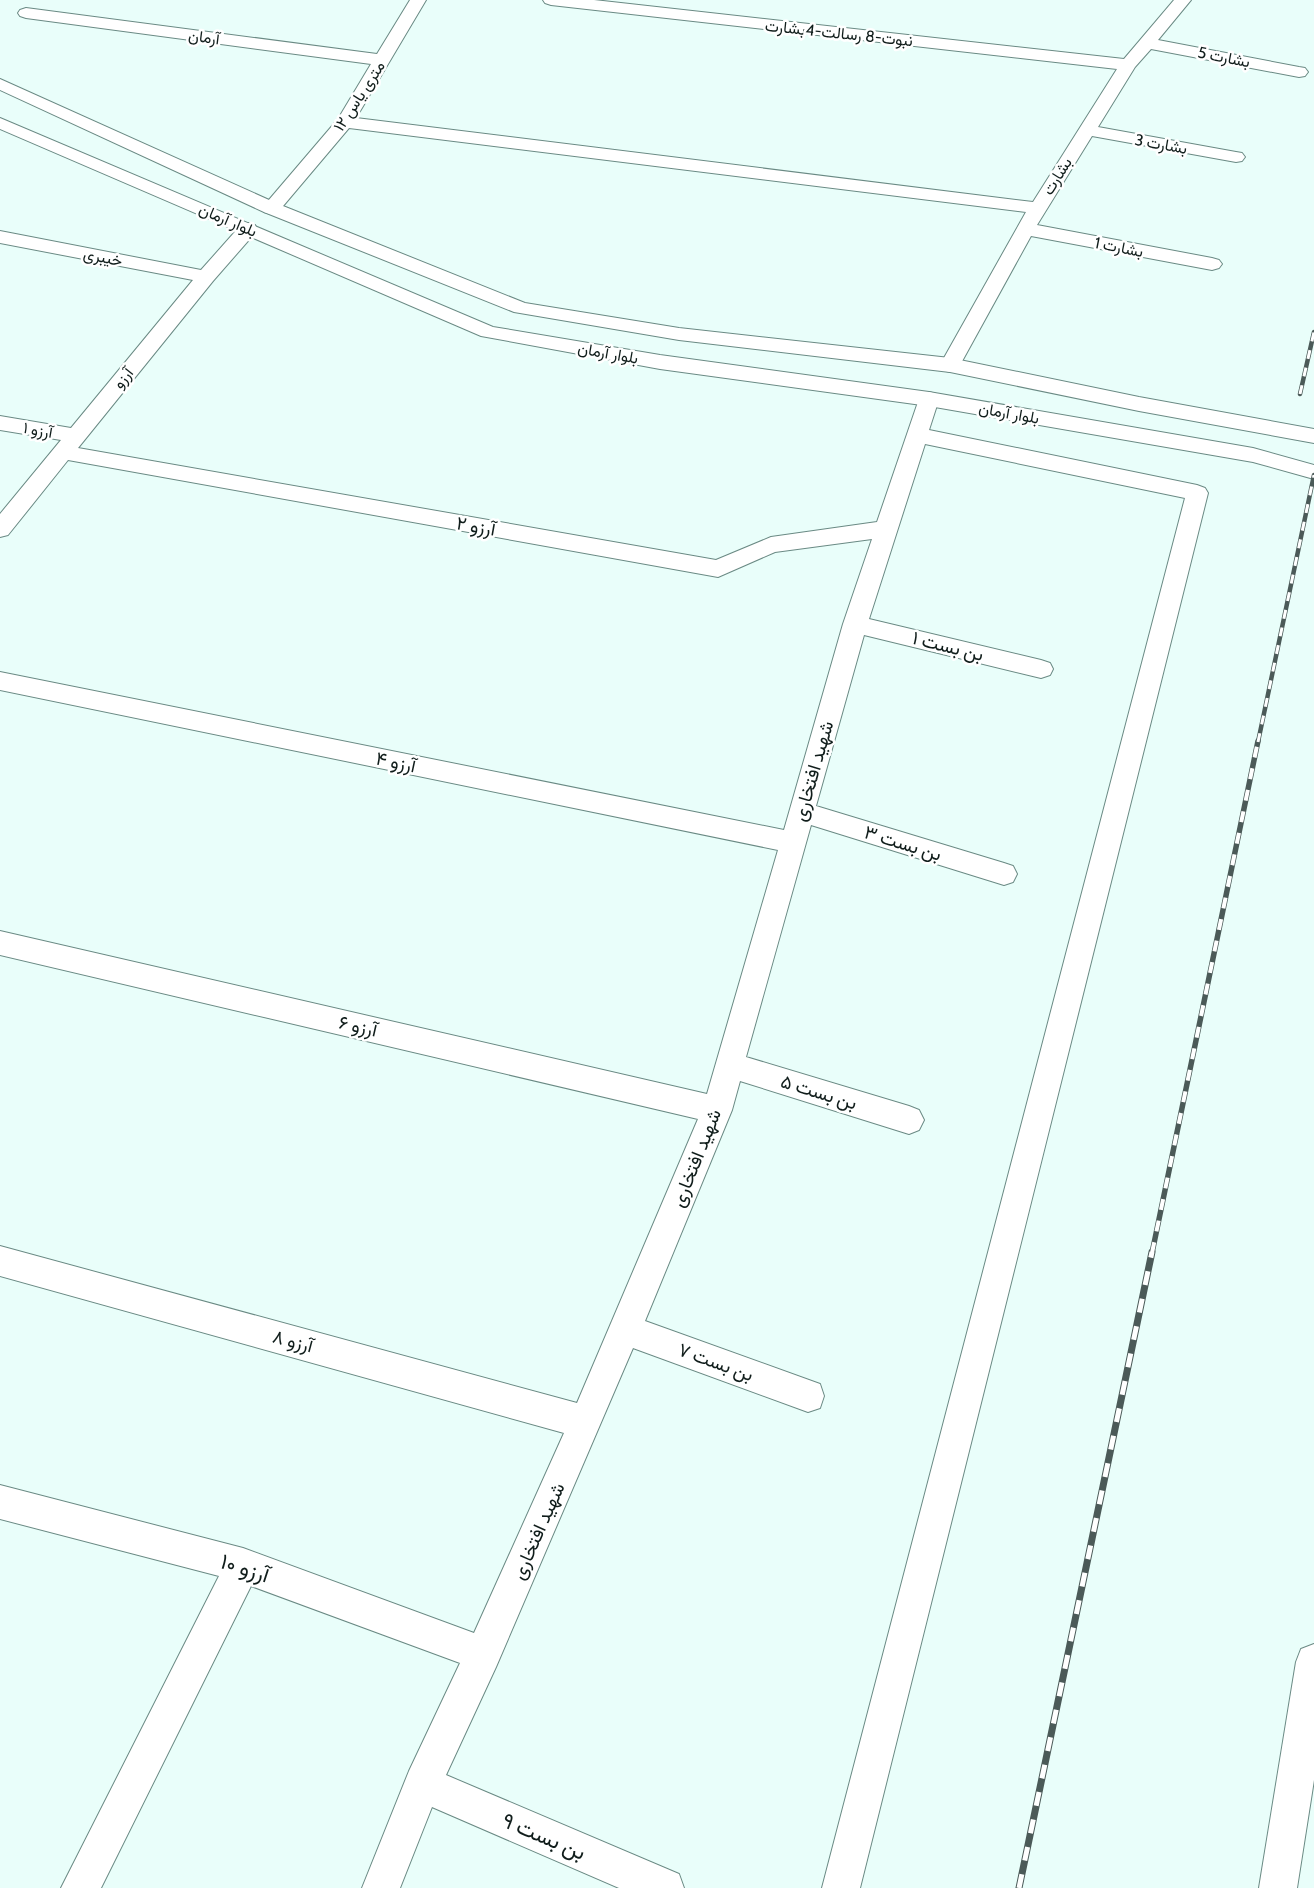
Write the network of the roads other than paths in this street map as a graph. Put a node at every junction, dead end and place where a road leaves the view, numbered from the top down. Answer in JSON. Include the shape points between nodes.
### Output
{"nodes":[{"id":1,"x":418,"y":0,"type":"edge"},
{"id":2,"x":551,"y":0,"type":"edge"},
{"id":3,"x":1183,"y":0,"type":"edge"},
{"id":4,"x":26,"y":14,"type":"dead end"},
{"id":5,"x":1148,"y":43,"type":"junction"},
{"id":6,"x":382,"y":60,"type":"junction"},
{"id":7,"x":1128,"y":65,"type":"junction"},
{"id":8,"x":1299,"y":72,"type":"dead end"},
{"id":9,"x":0,"y":84,"type":"edge"},
{"id":10,"x":345,"y":122,"type":"junction"},
{"id":11,"x":0,"y":123,"type":"edge"},
{"id":12,"x":1086,"y":130,"type":"junction"},
{"id":13,"x":1236,"y":157,"type":"dead end"},
{"id":14,"x":271,"y":208,"type":"junction"},
{"id":15,"x":1038,"y":208,"type":"junction"},
{"id":16,"x":248,"y":229,"type":"junction"},
{"id":17,"x":1025,"y":229,"type":"junction"},
{"id":18,"x":0,"y":237,"type":"edge"},
{"id":19,"x":1212,"y":264,"type":"dead end"},
{"id":20,"x":206,"y":277,"type":"junction"},
{"id":21,"x":950,"y":365,"type":"junction"},
{"id":22,"x":929,"y":399,"type":"junction"},
{"id":23,"x":0,"y":423,"type":"edge"},
{"id":24,"x":917,"y":435,"type":"junction"},
{"id":25,"x":1314,"y":436,"type":"edge"},
{"id":26,"x":70,"y":444,"type":"junction"},
{"id":27,"x":1314,"y":472,"type":"edge"},
{"id":28,"x":0,"y":529,"type":"edge"},
{"id":29,"x":886,"y":529,"type":"junction"},
{"id":30,"x":855,"y":624,"type":"junction"},
{"id":31,"x":1041,"y":669,"type":"dead end"},
{"id":32,"x":0,"y":681,"type":"edge"},
{"id":33,"x":801,"y":812,"type":"junction"},
{"id":34,"x":792,"y":842,"type":"junction"},
{"id":35,"x":1004,"y":874,"type":"dead end"},
{"id":36,"x":0,"y":943,"type":"edge"},
{"id":37,"x":730,"y":1065,"type":"junction"},
{"id":38,"x":717,"y":1110,"type":"junction"},
{"id":39,"x":909,"y":1120,"type":"dead end"},
{"id":40,"x":0,"y":1261,"type":"edge"},
{"id":41,"x":624,"y":1328,"type":"junction"},
{"id":42,"x":808,"y":1396,"type":"dead end"},
{"id":43,"x":586,"y":1422,"type":"junction"},
{"id":44,"x":0,"y":1502,"type":"edge"},
{"id":45,"x":243,"y":1566,"type":"junction"},
{"id":46,"x":484,"y":1654,"type":"junction"},
{"id":47,"x":1314,"y":1662,"type":"edge"},
{"id":48,"x":422,"y":1784,"type":"junction"},
{"id":49,"x":80,"y":1888,"type":"edge"},
{"id":50,"x":381,"y":1888,"type":"edge"},
{"id":51,"x":665,"y":1888,"type":"edge"},
{"id":52,"x":841,"y":1888,"type":"edge"},
{"id":53,"x":1278,"y":1888,"type":"edge"}],
"edges":[{"from":1,"to":6,"type":"street","name":"۱۲ متری یاس"},
{"from":2,"to":7,"type":"street","name":"نبوت-8 رسالت-4بشارت"},
{"from":3,"to":5,"type":"street","name":"بشارت"},
{"from":4,"to":6,"type":"street","name":"آرمان"},
{"from":5,"to":7,"type":"street","name":"بشارت"},
{"from":5,"to":8,"type":"street","name":"بشارت 5"},
{"from":6,"to":10,"type":"street","name":"۱۲ متری یاس"},
{"from":7,"to":12,"type":"street","name":"بشارت"},
{"from":9,"to":14,"type":"street","name":"بلوار آرمان"},
{"from":10,"to":14,"type":"street","name":"۱۲ متری یاس"},
{"from":10,"to":15,"type":"street"},
{"from":11,"to":16,"type":"street","name":"بلوار آرمان"},
{"from":12,"to":13,"type":"street","name":"بشارت 3"},
{"from":12,"to":15,"type":"street","name":"بشارت"},
{"from":14,"to":21,"type":"street","name":"بلوار آرمان","via":[[520,308],[679,334]]},
{"from":15,"to":17,"type":"street","name":"بشارت"},
{"from":16,"to":20,"type":"street","name":"آرزو"},
{"from":16,"to":22,"type":"street","name":"بلوار آرمان","via":[[488,332],[660,362]]},
{"from":17,"to":19,"type":"street","name":"بشارت 1"},
{"from":17,"to":21,"type":"street","name":"بشارت"},
{"from":18,"to":20,"type":"street","name":"خیبری"},
{"from":20,"to":26,"type":"street","name":"آرزو"},
{"from":21,"to":25,"type":"street","name":"بلوار آرمان"},
{"from":22,"to":24,"type":"street","name":"شهید افتخاری"},
{"from":22,"to":27,"type":"street","name":"بلوار آرمان","via":[[1253,455]]},
{"from":23,"to":26,"type":"street","name":"آرزو ۱"},
{"from":24,"to":29,"type":"street","name":"شهید افتخاری"},
{"from":24,"to":52,"type":"street","via":[[1197,493]]},
{"from":26,"to":28,"type":"street","name":"آرزو"},
{"from":26,"to":29,"type":"street","name":"آرزو ۲","via":[[718,570],[771,545]]},
{"from":29,"to":30,"type":"street","name":"شهید افتخاری"},
{"from":30,"to":31,"type":"street","name":"بن بست ۱"},
{"from":30,"to":33,"type":"street","name":"شهید افتخاری"},
{"from":32,"to":34,"type":"street","name":"آرزو ۴"},
{"from":33,"to":34,"type":"street","name":"شهید افتخاری"},
{"from":33,"to":35,"type":"street","name":"بن بست ۳"},
{"from":34,"to":37,"type":"street","name":"شهید افتخاری"},
{"from":36,"to":38,"type":"street","name":"آرزو ۶"},
{"from":37,"to":38,"type":"street","name":"شهید افتخاری"},
{"from":37,"to":39,"type":"street","name":"بن بست ۵"},
{"from":38,"to":41,"type":"street","name":"شهید افتخاری"},
{"from":40,"to":43,"type":"street","name":"آرزو ۸"},
{"from":41,"to":42,"type":"street","name":"بن بست ۷"},
{"from":41,"to":43,"type":"street","name":"شهید افتخاری"},
{"from":43,"to":46,"type":"street","name":"شهید افتخاری"},
{"from":44,"to":45,"type":"street","name":"آرزو ۱۰"},
{"from":45,"to":46,"type":"street","name":"آرزو ۱۰"},
{"from":45,"to":49,"type":"street"},
{"from":46,"to":48,"type":"street","name":"شهید افتخاری"},
{"from":47,"to":53,"type":"street"},
{"from":48,"to":50,"type":"street","name":"شهید افتخاری"},
{"from":48,"to":51,"type":"street","name":"بن بست ۹"}]}
